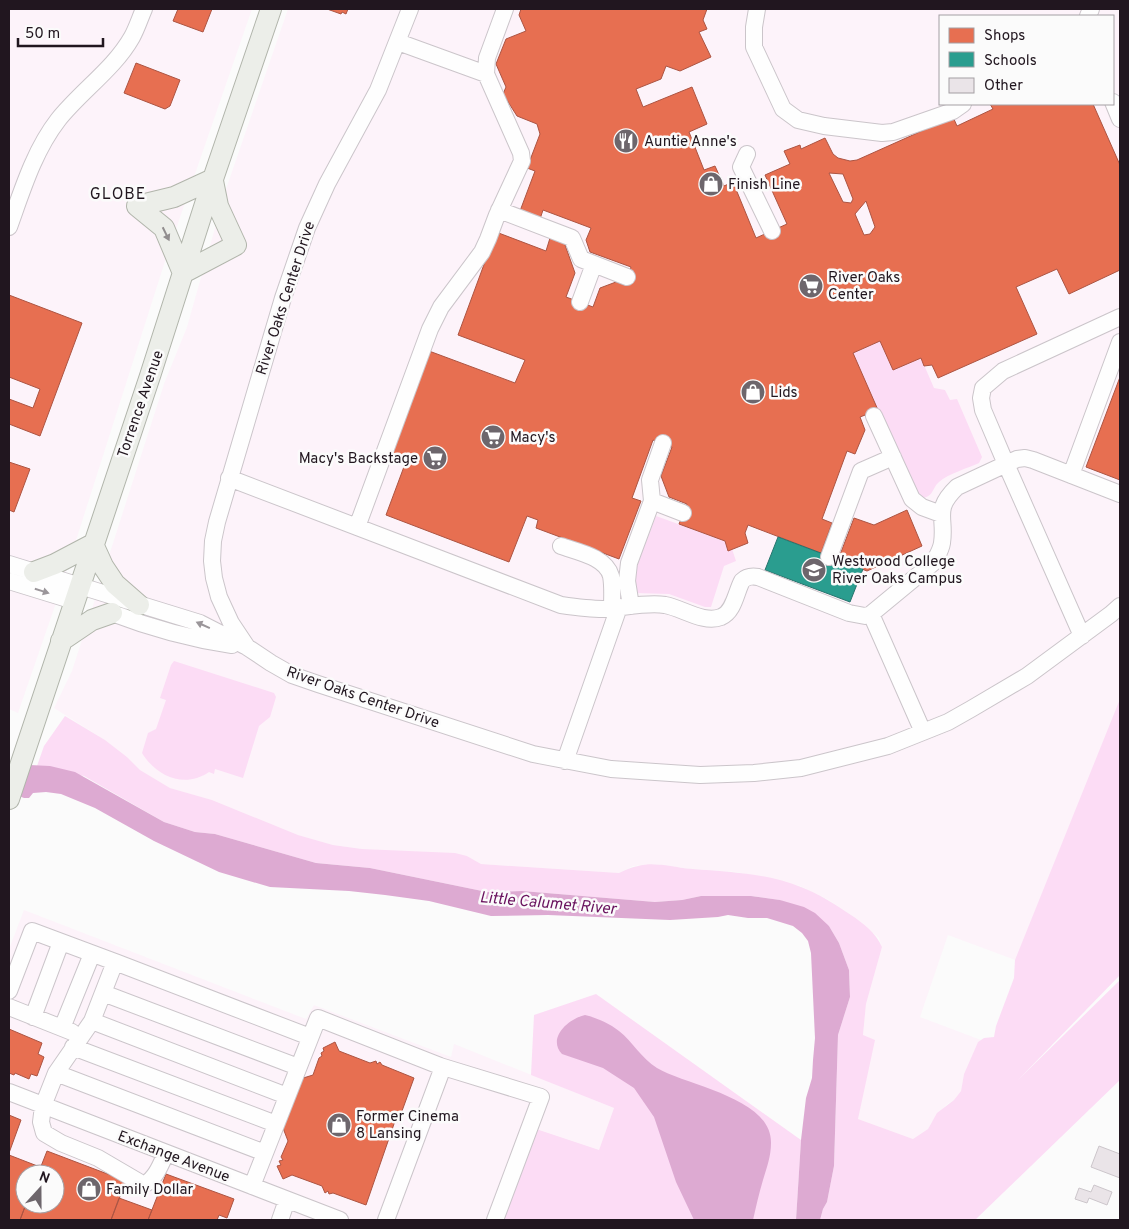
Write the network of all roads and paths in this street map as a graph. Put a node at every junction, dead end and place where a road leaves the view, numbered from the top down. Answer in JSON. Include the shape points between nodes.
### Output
{"nodes":[{"id":1,"x":144,"y":9,"type":"edge"},
{"id":2,"x":271,"y":9,"type":"edge"},
{"id":3,"x":410,"y":9,"type":"edge"},
{"id":4,"x":506,"y":9,"type":"edge"},
{"id":5,"x":757,"y":9,"type":"edge"},
{"id":6,"x":398,"y":42,"type":"junction"},
{"id":7,"x":486,"y":74,"type":"junction"},
{"id":8,"x":1114,"y":104,"type":"edge"},
{"id":9,"x":962,"y":105,"type":"edge"},
{"id":10,"x":1120,"y":118,"type":"edge"},
{"id":11,"x":747,"y":154,"type":"dead end"},
{"id":12,"x":213,"y":179,"type":"junction"},
{"id":13,"x":499,"y":210,"type":"junction"},
{"id":14,"x":9,"y":227,"type":"edge"},
{"id":15,"x":772,"y":231,"type":"dead end"},
{"id":16,"x":594,"y":264,"type":"junction"},
{"id":17,"x":182,"y":273,"type":"junction"},
{"id":18,"x":627,"y":276,"type":"dead end"},
{"id":19,"x":580,"y":302,"type":"dead end"},
{"id":20,"x":1116,"y":323,"type":"edge"},
{"id":21,"x":1120,"y":342,"type":"edge"},
{"id":22,"x":874,"y":416,"type":"dead end"},
{"id":23,"x":663,"y":443,"type":"dead end"},
{"id":24,"x":893,"y":457,"type":"junction"},
{"id":25,"x":1006,"y":464,"type":"junction"},
{"id":26,"x":1072,"y":475,"type":"junction"},
{"id":27,"x":229,"y":478,"type":"junction"},
{"id":28,"x":1120,"y":494,"type":"edge"},
{"id":29,"x":652,"y":501,"type":"junction"},
{"id":30,"x":683,"y":513,"type":"dead end"},
{"id":31,"x":941,"y":514,"type":"junction"},
{"id":32,"x":357,"y":527,"type":"junction"},
{"id":33,"x":93,"y":544,"type":"junction"},
{"id":34,"x":561,"y":546,"type":"dead end"},
{"id":35,"x":829,"y":556,"type":"dead end"},
{"id":36,"x":9,"y":564,"type":"edge"},
{"id":37,"x":34,"y":572,"type":"junction"},
{"id":38,"x":9,"y":580,"type":"edge"},
{"id":39,"x":77,"y":594,"type":"junction"},
{"id":40,"x":139,"y":605,"type":"junction"},
{"id":41,"x":1120,"y":606,"type":"edge"},
{"id":42,"x":621,"y":607,"type":"junction"},
{"id":43,"x":112,"y":613,"type":"joint"},
{"id":44,"x":872,"y":614,"type":"junction"},
{"id":45,"x":1082,"y":636,"type":"junction"},
{"id":46,"x":61,"y":641,"type":"junction"},
{"id":47,"x":247,"y":647,"type":"junction"},
{"id":48,"x":923,"y":732,"type":"junction"},
{"id":49,"x":565,"y":761,"type":"junction"},
{"id":50,"x":9,"y":799,"type":"edge"},
{"id":51,"x":61,"y":942,"type":"junction"},
{"id":52,"x":92,"y":954,"type":"junction"},
{"id":53,"x":115,"y":962,"type":"junction"},
{"id":54,"x":9,"y":991,"type":"edge"},
{"id":55,"x":103,"y":993,"type":"junction"},
{"id":56,"x":9,"y":1007,"type":"edge"},
{"id":57,"x":34,"y":1017,"type":"junction"},
{"id":58,"x":92,"y":1021,"type":"junction"},
{"id":59,"x":62,"y":1028,"type":"junction"},
{"id":60,"x":310,"y":1037,"type":"junction"},
{"id":61,"x":78,"y":1041,"type":"junction"},
{"id":62,"x":298,"y":1067,"type":"junction"},
{"id":63,"x":443,"y":1067,"type":"junction"},
{"id":64,"x":56,"y":1073,"type":"junction"},
{"id":65,"x":9,"y":1092,"type":"edge"},
{"id":66,"x":287,"y":1096,"type":"junction"},
{"id":67,"x":43,"y":1106,"type":"junction"},
{"id":68,"x":276,"y":1124,"type":"junction"},
{"id":69,"x":166,"y":1153,"type":"junction"},
{"id":70,"x":264,"y":1153,"type":"junction"},
{"id":71,"x":252,"y":1186,"type":"junction"},
{"id":72,"x":287,"y":1200,"type":"junction"},
{"id":73,"x":280,"y":1220,"type":"edge"},
{"id":74,"x":340,"y":1220,"type":"edge"},
{"id":75,"x":386,"y":1220,"type":"edge"},
{"id":76,"x":495,"y":1220,"type":"edge"}],
"edges":[{"from":1,"to":14,"type":"street","via":[[132,38],[58,121],[46,139]]},
{"from":2,"to":12,"type":"main road","name":"Torrence Avenue"},
{"from":3,"to":6,"type":"street","name":"River Oaks Center Drive"},
{"from":4,"to":7,"type":"street","via":[[487,58]]},
{"from":5,"to":9,"type":"street","via":[[754,47],[783,109],[798,120],[812,125],[893,132]]},
{"from":6,"to":7,"type":"street"},
{"from":6,"to":27,"type":"street","name":"River Oaks Center Drive","via":[[378,90],[307,228]]},
{"from":7,"to":13,"type":"street","via":[[522,161]]},
{"from":8,"to":10,"type":"street"},
{"from":11,"to":15,"type":"street","via":[[742,167]]},
{"from":12,"to":17,"type":"main road","name":"Torrence Avenue"},
{"from":12,"to":17,"type":"main road","via":[[218,206],[236,245]]},
{"from":12,"to":17,"type":"main road","one_way":true,"via":[[174,197],[137,206],[164,228]]},
{"from":13,"to":16,"type":"street","via":[[572,238],[582,259]]},
{"from":13,"to":32,"type":"street","via":[[482,252],[441,307],[430,330]]},
{"from":16,"to":18,"type":"street"},
{"from":16,"to":19,"type":"street"},
{"from":17,"to":33,"type":"main road","name":"Torrence Avenue"},
{"from":20,"to":25,"type":"street","via":[[1002,371],[983,388],[983,410]]},
{"from":21,"to":26,"type":"street"},
{"from":22,"to":24,"type":"street"},
{"from":23,"to":29,"type":"street","via":[[650,480]]},
{"from":24,"to":31,"type":"street","via":[[916,504]]},
{"from":24,"to":35,"type":"street","via":[[861,471]]},
{"from":25,"to":26,"type":"street","via":[[1025,458]]},
{"from":25,"to":31,"type":"street","via":[[957,487],[947,498]]},
{"from":25,"to":45,"type":"street"},
{"from":26,"to":28,"type":"street"},
{"from":27,"to":32,"type":"street"},
{"from":27,"to":47,"type":"street","name":"River Oaks Center Drive","via":[[213,541],[214,578],[231,624]]},
{"from":29,"to":30,"type":"street"},
{"from":29,"to":42,"type":"street","via":[[629,562]]},
{"from":31,"to":44,"type":"street","via":[[942,542],[934,562]]},
{"from":32,"to":42,"type":"street","via":[[561,605]]},
{"from":33,"to":37,"type":"main road"},
{"from":33,"to":39,"type":"main road","name":"Torrence Avenue"},
{"from":33,"to":40,"type":"main road","via":[[115,584]]},
{"from":34,"to":42,"type":"street","via":[[606,565]]},
{"from":36,"to":37,"type":"street"},
{"from":37,"to":39,"type":"street"},
{"from":38,"to":39,"type":"street","one_way":true},
{"from":39,"to":40,"type":"street"},
{"from":39,"to":46,"type":"main road","name":"Torrence Avenue"},
{"from":47,"to":40,"type":"street","one_way":true,"via":[[200,623]]},
{"from":41,"to":45,"type":"street","name":"River Oaks Center Drive"},
{"from":42,"to":44,"type":"street","via":[[662,604],[701,616],[720,618],[731,608],[742,581],[751,576],[849,613]]},
{"from":42,"to":49,"type":"street"},
{"from":43,"to":46,"type":"main road","via":[[92,620]]},
{"from":43,"to":47,"type":"street","via":[[201,640]]},
{"from":44,"to":48,"type":"street"},
{"from":45,"to":48,"type":"street","name":"River Oaks Center Drive","via":[[1026,676],[956,718]]},
{"from":46,"to":50,"type":"main road","name":"Torrence Avenue"},
{"from":47,"to":49,"type":"street","name":"River Oaks Center Drive","via":[[311,682],[533,754]]},
{"from":48,"to":49,"type":"street","name":"River Oaks Center Drive","via":[[840,759],[801,768],[754,773],[671,774]]},
{"from":51,"to":52,"type":"street"},
{"from":51,"to":54,"type":"street","via":[[32,931]]},
{"from":51,"to":57,"type":"street"},
{"from":52,"to":53,"type":"street"},
{"from":52,"to":59,"type":"street"},
{"from":53,"to":55,"type":"street"},
{"from":53,"to":60,"type":"street"},
{"from":55,"to":58,"type":"street"},
{"from":55,"to":62,"type":"street"},
{"from":56,"to":57,"type":"street"},
{"from":57,"to":59,"type":"street"},
{"from":58,"to":61,"type":"street"},
{"from":58,"to":66,"type":"street"},
{"from":59,"to":61,"type":"street"},
{"from":60,"to":62,"type":"street"},
{"from":60,"to":63,"type":"street","via":[[318,1018]]},
{"from":61,"to":64,"type":"street"},
{"from":61,"to":68,"type":"street"},
{"from":62,"to":66,"type":"street"},
{"from":63,"to":75,"type":"street"},
{"from":63,"to":76,"type":"street","via":[[541,1097]]},
{"from":64,"to":67,"type":"street"},
{"from":64,"to":70,"type":"street"},
{"from":65,"to":67,"type":"street","name":"Exchange Avenue"},
{"from":66,"to":68,"type":"street"},
{"from":67,"to":69,"type":"street","name":"Exchange Avenue"},
{"from":67,"to":69,"type":"street","via":[[41,1122],[44,1133],[98,1158],[139,1182],[151,1181]]},
{"from":68,"to":70,"type":"street"},
{"from":69,"to":71,"type":"street","name":"Exchange Avenue"},
{"from":70,"to":71,"type":"street"},
{"from":71,"to":72,"type":"street","name":"Exchange Avenue"},
{"from":72,"to":73,"type":"street"},
{"from":72,"to":74,"type":"street","name":"Exchange Avenue"}]}
